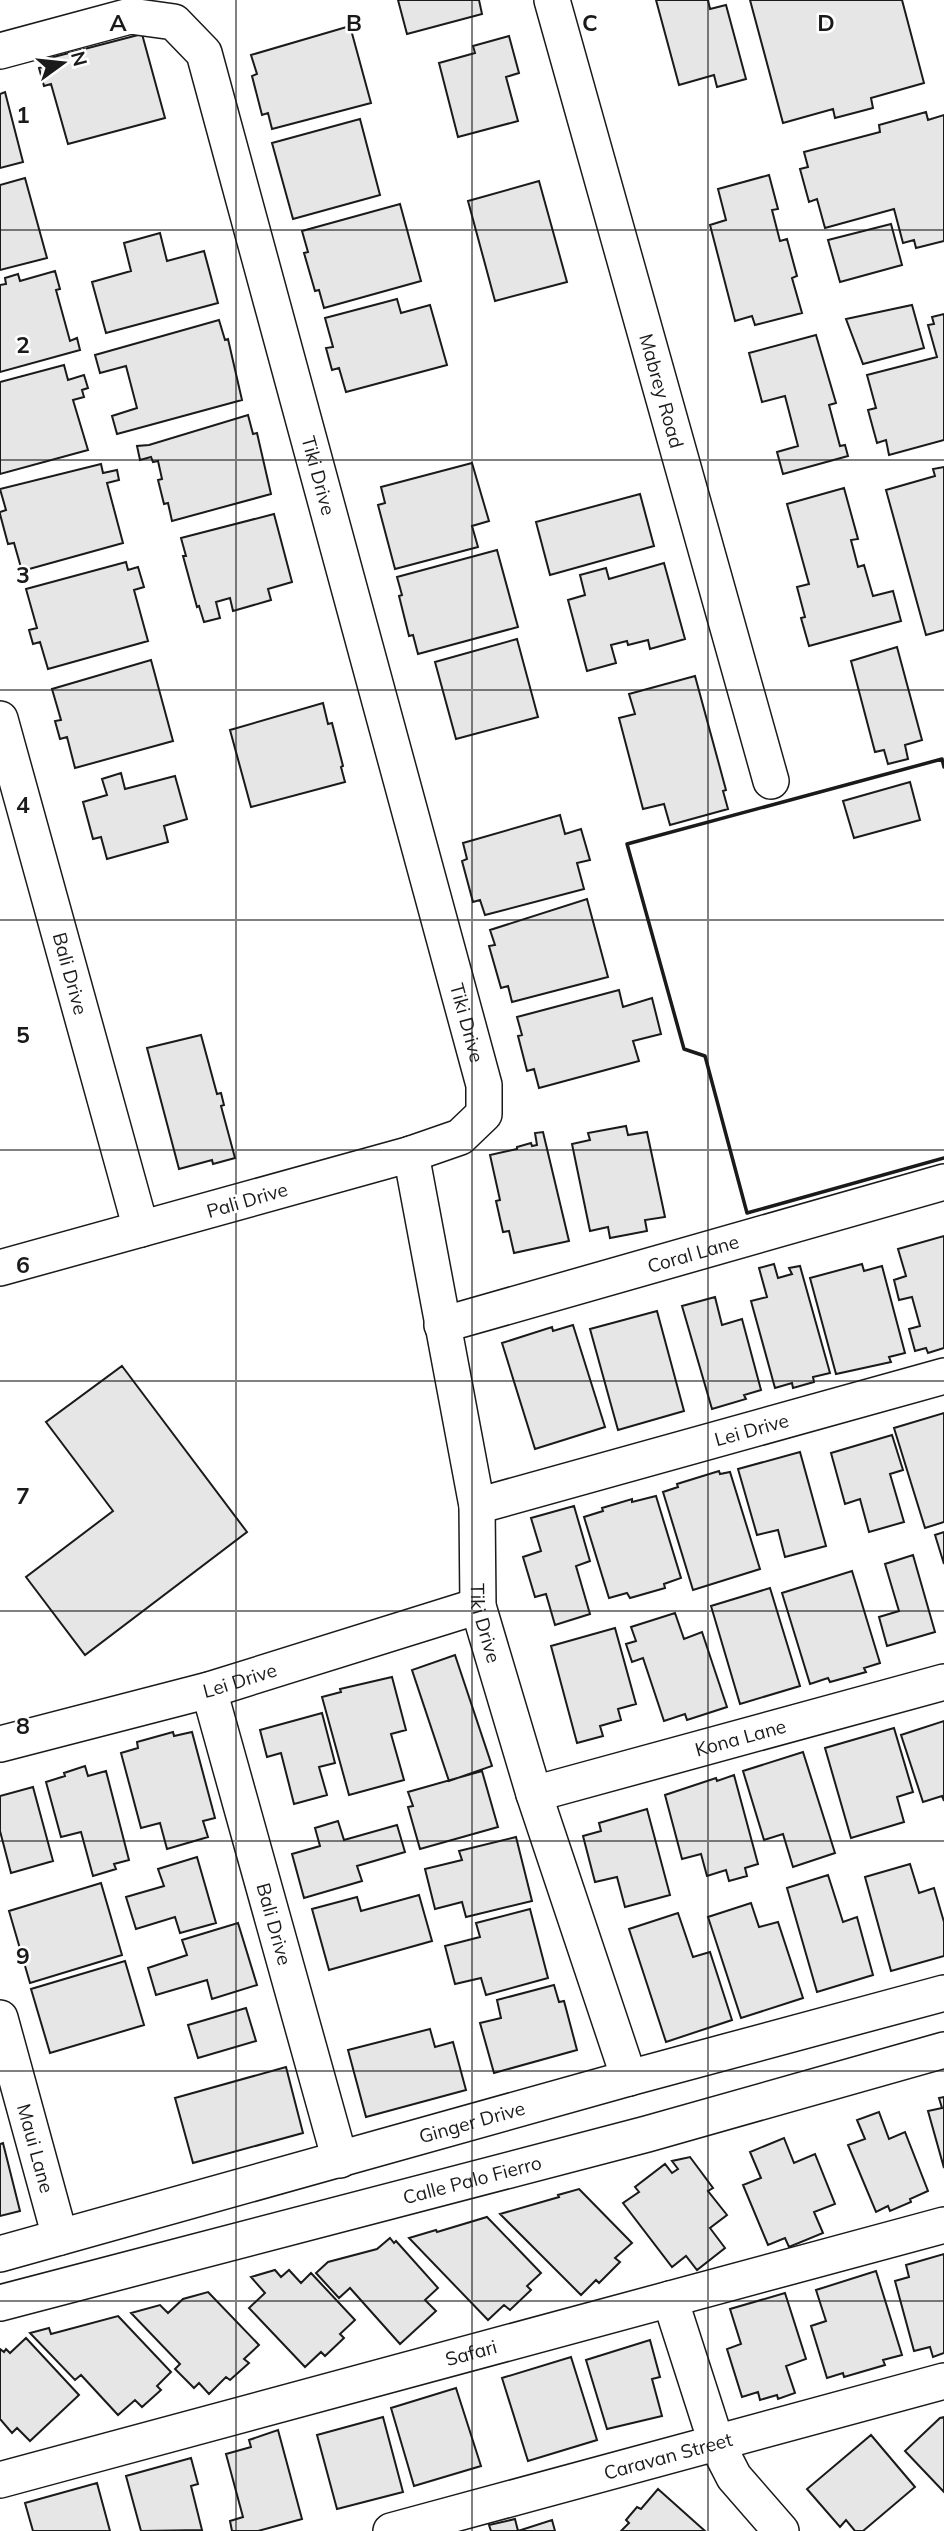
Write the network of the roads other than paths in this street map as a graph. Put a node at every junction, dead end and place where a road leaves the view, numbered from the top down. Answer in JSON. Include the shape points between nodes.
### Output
{"nodes":[{"id":1,"x":552,"y":0,"type":"edge"},
{"id":2,"x":0,"y":51,"type":"edge"},
{"id":3,"x":0,"y":719,"type":"edge"},
{"id":4,"x":771,"y":781,"type":"dead end"},
{"id":5,"x":484,"y":1114,"type":"joint"},
{"id":6,"x":411,"y":1154,"type":"junction"},
{"id":7,"x":944,"y":1182,"type":"edge"},
{"id":8,"x":141,"y":1230,"type":"junction"},
{"id":9,"x":0,"y":1268,"type":"edge"},
{"id":10,"x":442,"y":1325,"type":"junction"},
{"id":11,"x":944,"y":1376,"type":"edge"},
{"id":12,"x":477,"y":1506,"type":"junction"},
{"id":13,"x":478,"y":1606,"type":"junction"},
{"id":14,"x":944,"y":1682,"type":"edge"},
{"id":15,"x":209,"y":1690,"type":"junction"},
{"id":16,"x":0,"y":1744,"type":"edge"},
{"id":17,"x":534,"y":1794,"type":"junction"},
{"id":18,"x":944,"y":1993,"type":"edge"},
{"id":19,"x":0,"y":2018,"type":"edge"},
{"id":20,"x":944,"y":2050,"type":"edge"},
{"id":21,"x":629,"y":2078,"type":"junction"},
{"id":22,"x":340,"y":2160,"type":"junction"},
{"id":23,"x":944,"y":2225,"type":"edge"},
{"id":24,"x":60,"y":2237,"type":"junction"},
{"id":25,"x":0,"y":2254,"type":"edge"},
{"id":26,"x":670,"y":2299,"type":"junction"},
{"id":27,"x":0,"y":2303,"type":"edge"},
{"id":28,"x":944,"y":2381,"type":"edge"},
{"id":29,"x":716,"y":2442,"type":"junction"},
{"id":30,"x":0,"y":2480,"type":"edge"},
{"id":31,"x":391,"y":2531,"type":"edge"},
{"id":32,"x":781,"y":2531,"type":"edge"}],
"edges":[{"from":1,"to":4,"type":"street","name":"Mabrey Road"},
{"from":2,"to":5,"type":"street","name":"Tiki Drive","via":[[130,16],[174,22],[204,53],[484,1085]]},
{"from":3,"to":8,"type":"street","name":"Bali Drive"},
{"from":5,"to":6,"type":"street","name":"Pali Drive","via":[[460,1137]]},
{"from":6,"to":8,"type":"street","name":"Pali Drive"},
{"from":6,"to":10,"type":"street","name":"Tiki Drive"},
{"from":7,"to":10,"type":"street","name":"Coral Lane"},
{"from":8,"to":9,"type":"street","name":"Pali Drive"},
{"from":10,"to":12,"type":"street","name":"Tiki Drive"},
{"from":11,"to":12,"type":"street","name":"Lei Drive"},
{"from":12,"to":13,"type":"street","name":"Tiki Drive"},
{"from":13,"to":15,"type":"street","name":"Lei Drive"},
{"from":13,"to":17,"type":"street","name":"Tiki Drive"},
{"from":14,"to":17,"type":"street","name":"Kona Lane"},
{"from":15,"to":16,"type":"street","name":"Lei Drive"},
{"from":15,"to":22,"type":"street","name":"Bali Drive"},
{"from":17,"to":21,"type":"street","name":"Tiki Drive"},
{"from":18,"to":21,"type":"street","name":"Ginger Drive"},
{"from":19,"to":24,"type":"street","name":"Maui Lane"},
{"from":20,"to":27,"type":"street","name":"Calle Palo Fierro","via":[[647,2134]]},
{"from":21,"to":22,"type":"street","name":"Ginger Drive"},
{"from":22,"to":24,"type":"street","name":"Ginger Drive"},
{"from":23,"to":26,"type":"street","name":"Safari"},
{"from":24,"to":25,"type":"street","name":"Ginger Drive"},
{"from":26,"to":29,"type":"street"},
{"from":26,"to":30,"type":"street","name":"Safari"},
{"from":28,"to":29,"type":"street","name":"Caravan Street"},
{"from":29,"to":31,"type":"street","name":"Caravan Street"},
{"from":29,"to":32,"type":"street","via":[[734,2477]]}]}
